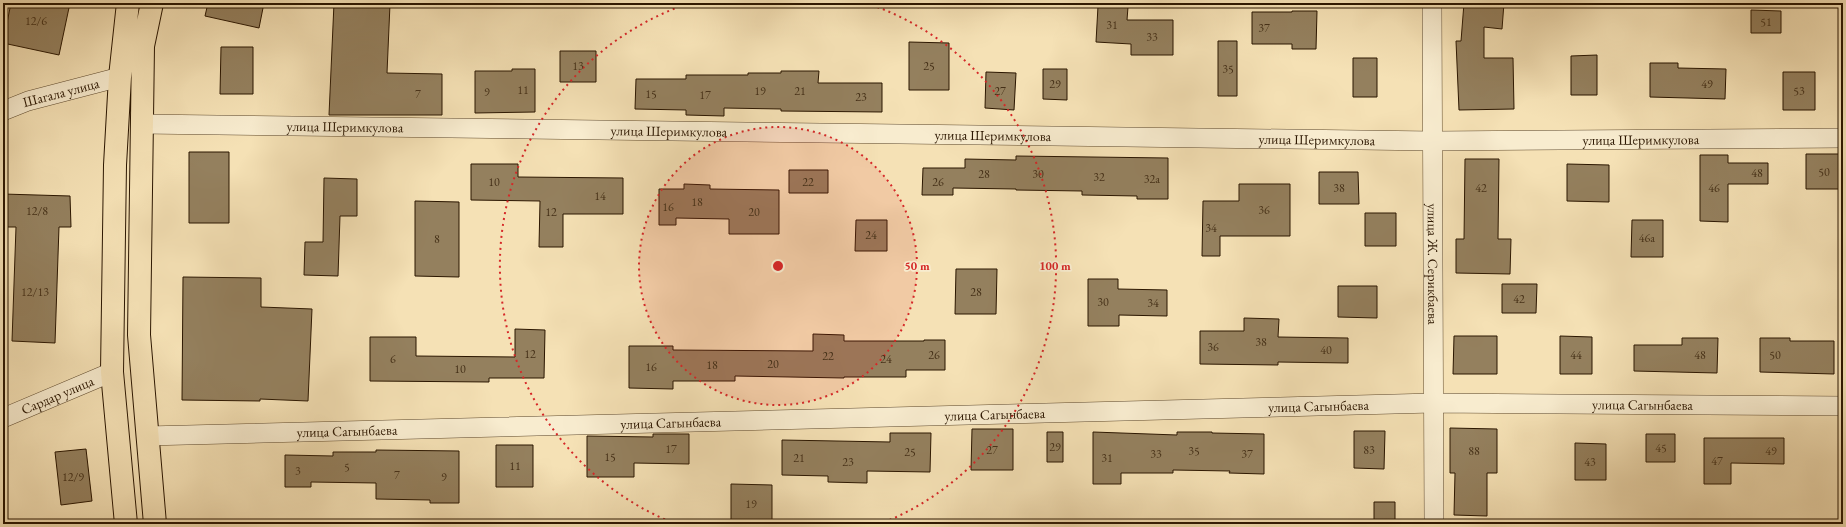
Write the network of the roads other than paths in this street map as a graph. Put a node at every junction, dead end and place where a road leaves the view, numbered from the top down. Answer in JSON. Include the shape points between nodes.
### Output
{"nodes":[{"id":1,"x":128,"y":3,"type":"edge"},
{"id":2,"x":152,"y":3,"type":"edge"},
{"id":3,"x":1432,"y":3,"type":"edge"},
{"id":4,"x":120,"y":77,"type":"junction"},
{"id":5,"x":3,"y":111,"type":"edge"},
{"id":6,"x":142,"y":124,"type":"junction"},
{"id":7,"x":1843,"y":138,"type":"edge"},
{"id":8,"x":1433,"y":141,"type":"junction"},
{"id":9,"x":112,"y":372,"type":"junction"},
{"id":10,"x":1433,"y":403,"type":"junction"},
{"id":11,"x":1843,"y":406,"type":"edge"},
{"id":12,"x":3,"y":418,"type":"edge"},
{"id":13,"x":147,"y":436,"type":"junction"},
{"id":14,"x":126,"y":524,"type":"edge"},
{"id":15,"x":155,"y":524,"type":"edge"},
{"id":16,"x":1434,"y":524,"type":"edge"}],
"edges":[{"from":1,"to":4,"type":"highway"},
{"from":2,"to":6,"type":"highway","via":[[143,46]]},
{"from":3,"to":8,"type":"street","name":"улица Ж. Серикбаева"},
{"from":4,"to":5,"type":"street","name":"Шагала улица","via":[[28,101]]},
{"from":4,"to":9,"type":"highway","via":[[115,165]]},
{"from":6,"to":8,"type":"street","name":"улица Шеримкулова"},
{"from":6,"to":13,"type":"highway","via":[[139,335]]},
{"from":7,"to":8,"type":"street","name":"улица Шеримкулова"},
{"from":8,"to":10,"type":"street","name":"улица Ж. Серикбаева"},
{"from":9,"to":12,"type":"street","name":"Сардар улица"},
{"from":9,"to":14,"type":"highway"},
{"from":10,"to":11,"type":"street","name":"улица Сагынбаева"},
{"from":10,"to":13,"type":"street","name":"улица Сагынбаева"},
{"from":10,"to":16,"type":"street","name":"улица Ж. Серикбаева"},
{"from":13,"to":15,"type":"highway"}]}
